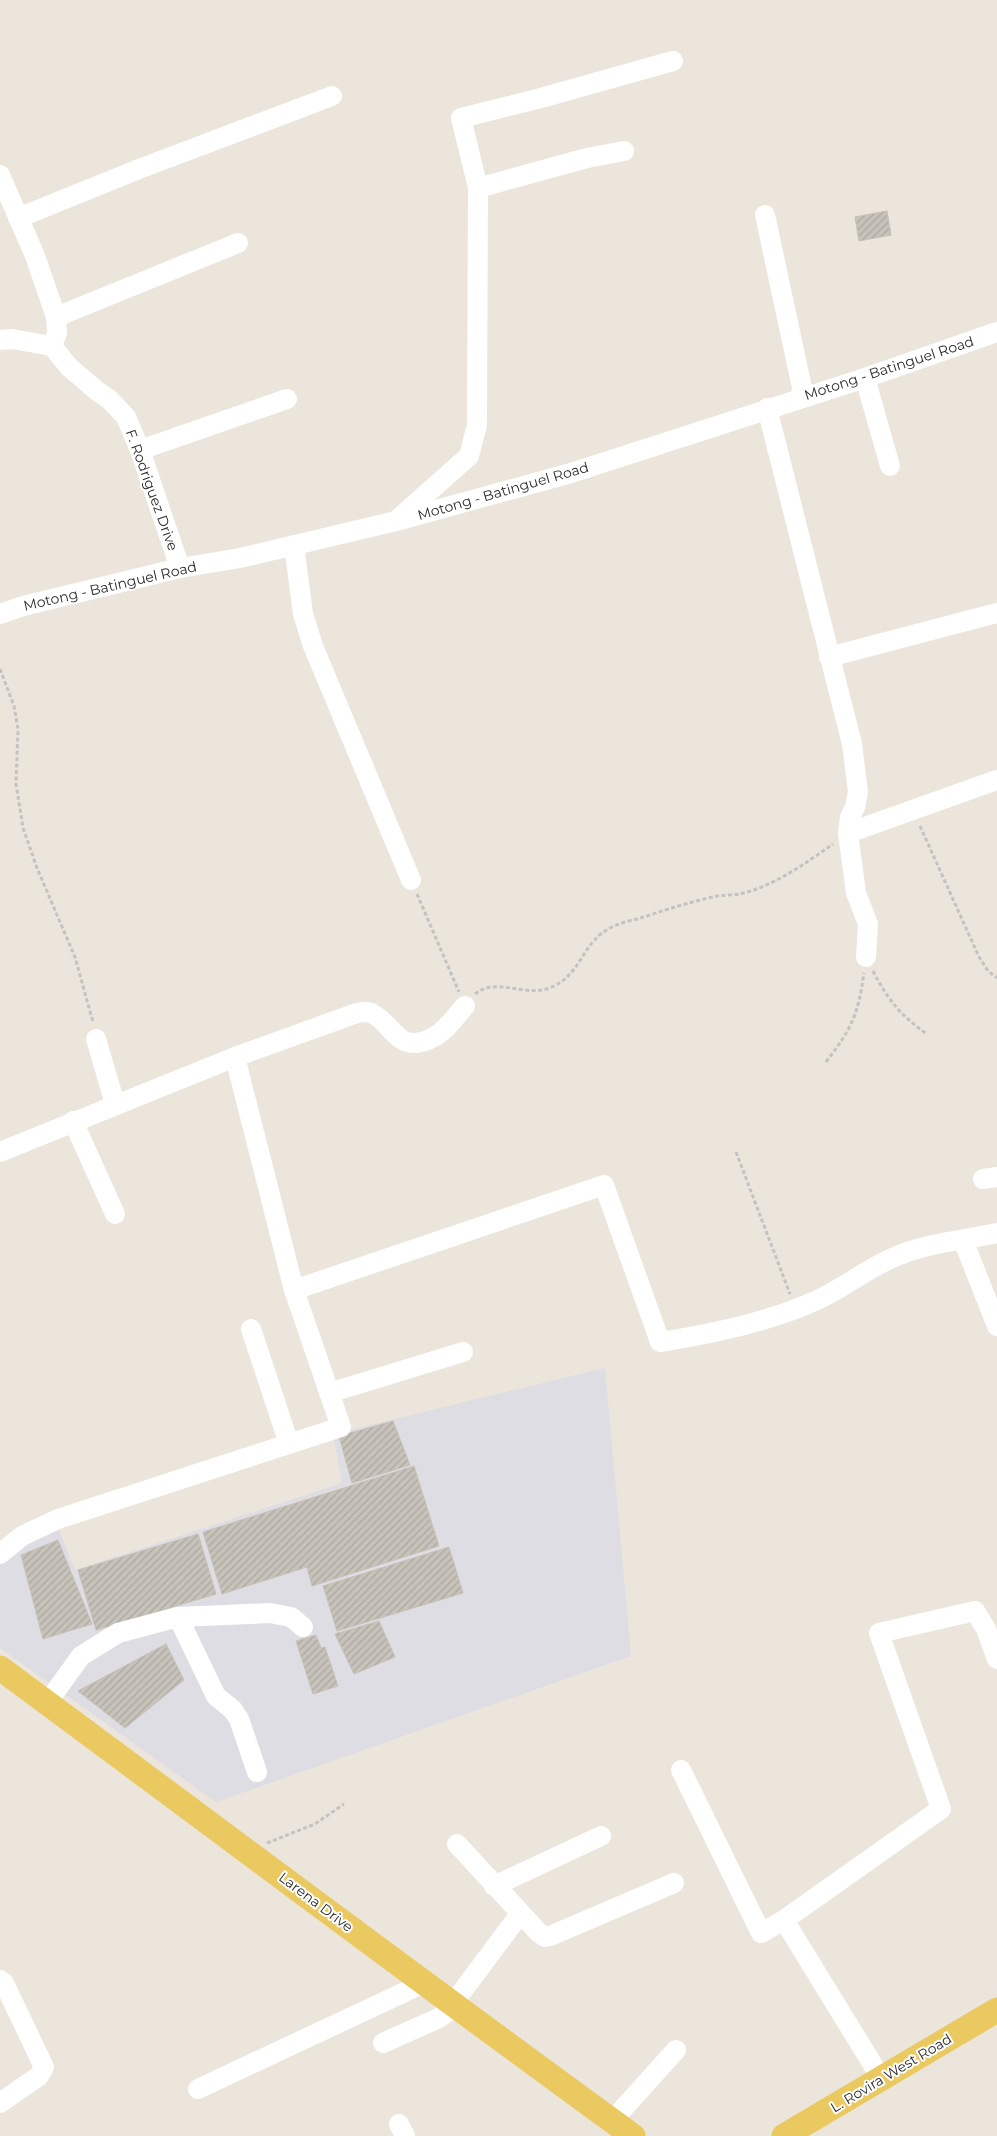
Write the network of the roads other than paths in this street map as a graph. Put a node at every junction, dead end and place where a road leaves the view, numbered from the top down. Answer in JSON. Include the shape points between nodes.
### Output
{"nodes":[{"id":1,"x":673,"y":61,"type":"dead end"},
{"id":2,"x":332,"y":96,"type":"dead end"},
{"id":3,"x":624,"y":151,"type":"dead end"},
{"id":4,"x":0,"y":175,"type":"edge"},
{"id":5,"x":478,"y":188,"type":"junction"},
{"id":6,"x":765,"y":215,"type":"dead end"},
{"id":7,"x":18,"y":218,"type":"junction"},
{"id":8,"x":238,"y":243,"type":"dead end"},
{"id":9,"x":56,"y":317,"type":"junction"},
{"id":10,"x":997,"y":332,"type":"edge"},
{"id":11,"x":0,"y":340,"type":"edge"},
{"id":12,"x":52,"y":346,"type":"junction"},
{"id":13,"x":865,"y":378,"type":"junction"},
{"id":14,"x":804,"y":397,"type":"junction"},
{"id":15,"x":287,"y":399,"type":"dead end"},
{"id":16,"x":767,"y":408,"type":"junction"},
{"id":17,"x":140,"y":450,"type":"junction"},
{"id":18,"x":890,"y":466,"type":"dead end"},
{"id":19,"x":396,"y":521,"type":"junction"},
{"id":20,"x":294,"y":545,"type":"junction"},
{"id":21,"x":180,"y":568,"type":"junction"},
{"id":22,"x":997,"y":613,"type":"edge"},
{"id":23,"x":0,"y":614,"type":"edge"},
{"id":24,"x":828,"y":657,"type":"junction"},
{"id":25,"x":997,"y":780,"type":"edge"},
{"id":26,"x":848,"y":833,"type":"junction"},
{"id":27,"x":411,"y":880,"type":"road end"},
{"id":28,"x":866,"y":957,"type":"road end"},
{"id":29,"x":465,"y":1006,"type":"road end"},
{"id":30,"x":96,"y":1039,"type":"road end"},
{"id":31,"x":235,"y":1056,"type":"junction"},
{"id":32,"x":115,"y":1104,"type":"junction"},
{"id":33,"x":73,"y":1121,"type":"junction"},
{"id":34,"x":0,"y":1152,"type":"edge"},
{"id":35,"x":115,"y":1214,"type":"dead end"},
{"id":36,"x":997,"y":1233,"type":"edge"},
{"id":37,"x":962,"y":1240,"type":"junction"},
{"id":38,"x":294,"y":1290,"type":"junction"},
{"id":39,"x":997,"y":1326,"type":"edge"},
{"id":40,"x":251,"y":1329,"type":"dead end"},
{"id":41,"x":463,"y":1352,"type":"dead end"},
{"id":42,"x":329,"y":1393,"type":"junction"},
{"id":43,"x":288,"y":1444,"type":"junction"},
{"id":44,"x":0,"y":1554,"type":"edge"},
{"id":45,"x":178,"y":1617,"type":"junction"},
{"id":46,"x":303,"y":1627,"type":"dead end"},
{"id":47,"x":997,"y":1659,"type":"edge"},
{"id":48,"x":0,"y":1668,"type":"edge"},
{"id":49,"x":47,"y":1703,"type":"junction"},
{"id":50,"x":681,"y":1770,"type":"dead end"},
{"id":51,"x":257,"y":1772,"type":"dead end"},
{"id":52,"x":601,"y":1836,"type":"dead end"},
{"id":53,"x":457,"y":1844,"type":"dead end"},
{"id":54,"x":674,"y":1883,"type":"dead end"},
{"id":55,"x":494,"y":1886,"type":"junction"},
{"id":56,"x":520,"y":1914,"type":"junction"},
{"id":57,"x":784,"y":1920,"type":"junction"},
{"id":58,"x":0,"y":1980,"type":"edge"},
{"id":59,"x":424,"y":1984,"type":"junction"},
{"id":60,"x":453,"y":2005,"type":"junction"},
{"id":61,"x":997,"y":2010,"type":"edge"},
{"id":62,"x":382,"y":2043,"type":"dead end"},
{"id":63,"x":676,"y":2050,"type":"dead end"},
{"id":64,"x":881,"y":2078,"type":"junction"},
{"id":65,"x":198,"y":2089,"type":"dead end"},
{"id":66,"x":0,"y":2103,"type":"edge"},
{"id":67,"x":612,"y":2121,"type":"junction"},
{"id":68,"x":633,"y":2136,"type":"edge"},
{"id":69,"x":784,"y":2136,"type":"edge"}],
"edges":[{"from":1,"to":5,"type":"street","via":[[461,118]]},
{"from":2,"to":7,"type":"street"},
{"from":3,"to":5,"type":"street"},
{"from":4,"to":7,"type":"street"},
{"from":5,"to":19,"type":"street","via":[[476,424],[473,440],[469,456]]},
{"from":6,"to":14,"type":"street"},
{"from":7,"to":9,"type":"street"},
{"from":8,"to":9,"type":"street"},
{"from":9,"to":12,"type":"street","via":[[57,333]]},
{"from":10,"to":13,"type":"street","name":"Motong - Batinguel Road"},
{"from":11,"to":12,"type":"street"},
{"from":12,"to":17,"type":"street","name":"F. Rodriguez Drive","via":[[69,367],[126,417]]},
{"from":13,"to":14,"type":"street","name":"Motong - Batinguel Road"},
{"from":13,"to":18,"type":"street"},
{"from":14,"to":16,"type":"street","name":"Motong - Batinguel Road"},
{"from":15,"to":17,"type":"street"},
{"from":16,"to":19,"type":"street","name":"Motong - Batinguel Road","via":[[570,473]]},
{"from":16,"to":24,"type":"street"},
{"from":17,"to":21,"type":"street","name":"F. Rodriguez Drive"},
{"from":19,"to":20,"type":"street","name":"Motong - Batinguel Road"},
{"from":20,"to":21,"type":"street","name":"Motong - Batinguel Road"},
{"from":20,"to":27,"type":"street","via":[[303,614],[313,646]]},
{"from":21,"to":23,"type":"street","name":"Motong - Batinguel Road"},
{"from":22,"to":24,"type":"street"},
{"from":24,"to":26,"type":"street","via":[[846,717],[856,772],[858,792]]},
{"from":25,"to":26,"type":"street"},
{"from":26,"to":28,"type":"street","via":[[856,894],[868,924]]},
{"from":29,"to":31,"type":"street","via":[[433,1038],[420,1042],[404,1041],[373,1014],[364,1012]]},
{"from":30,"to":32,"type":"street"},
{"from":31,"to":32,"type":"street"},
{"from":31,"to":38,"type":"street"},
{"from":32,"to":33,"type":"street"},
{"from":33,"to":34,"type":"street"},
{"from":33,"to":35,"type":"street"},
{"from":36,"to":37,"type":"street"},
{"from":37,"to":38,"type":"street","via":[[898,1255],[874,1266],[835,1292],[796,1309],[696,1337],[660,1342],[604,1185]]},
{"from":37,"to":39,"type":"street"},
{"from":38,"to":42,"type":"street"},
{"from":40,"to":43,"type":"street"},
{"from":41,"to":42,"type":"street"},
{"from":42,"to":43,"type":"street","via":[[341,1427]]},
{"from":43,"to":44,"type":"street","via":[[58,1520],[22,1536]]},
{"from":45,"to":46,"type":"street","via":[[270,1614],[290,1617]]},
{"from":45,"to":49,"type":"street","via":[[118,1633],[81,1656]]},
{"from":45,"to":51,"type":"street","via":[[216,1696],[233,1710],[238,1719]]},
{"from":47,"to":57,"type":"street","via":[[975,1611],[879,1633],[941,1809]]},
{"from":48,"to":49,"type":"main road","name":"Larena Drive"},
{"from":49,"to":59,"type":"main road","name":"Larena Drive"},
{"from":50,"to":57,"type":"street","via":[[761,1933]]},
{"from":52,"to":55,"type":"street"},
{"from":53,"to":55,"type":"street"},
{"from":54,"to":56,"type":"street","via":[[550,1936],[539,1933]]},
{"from":55,"to":56,"type":"street"},
{"from":56,"to":60,"type":"street"},
{"from":57,"to":64,"type":"street"},
{"from":58,"to":66,"type":"street","via":[[44,2067],[39,2076]]},
{"from":59,"to":60,"type":"main road","name":"Larena Drive"},
{"from":59,"to":65,"type":"street"},
{"from":60,"to":62,"type":"street","via":[[439,2018]]},
{"from":60,"to":67,"type":"main road","name":"Larena Drive"},
{"from":61,"to":64,"type":"main road","name":"L. Rovira West Road"},
{"from":63,"to":67,"type":"street"},
{"from":64,"to":69,"type":"main road","name":"L. Rovira West Road"},
{"from":67,"to":68,"type":"main road","name":"Larena Drive"}]}
